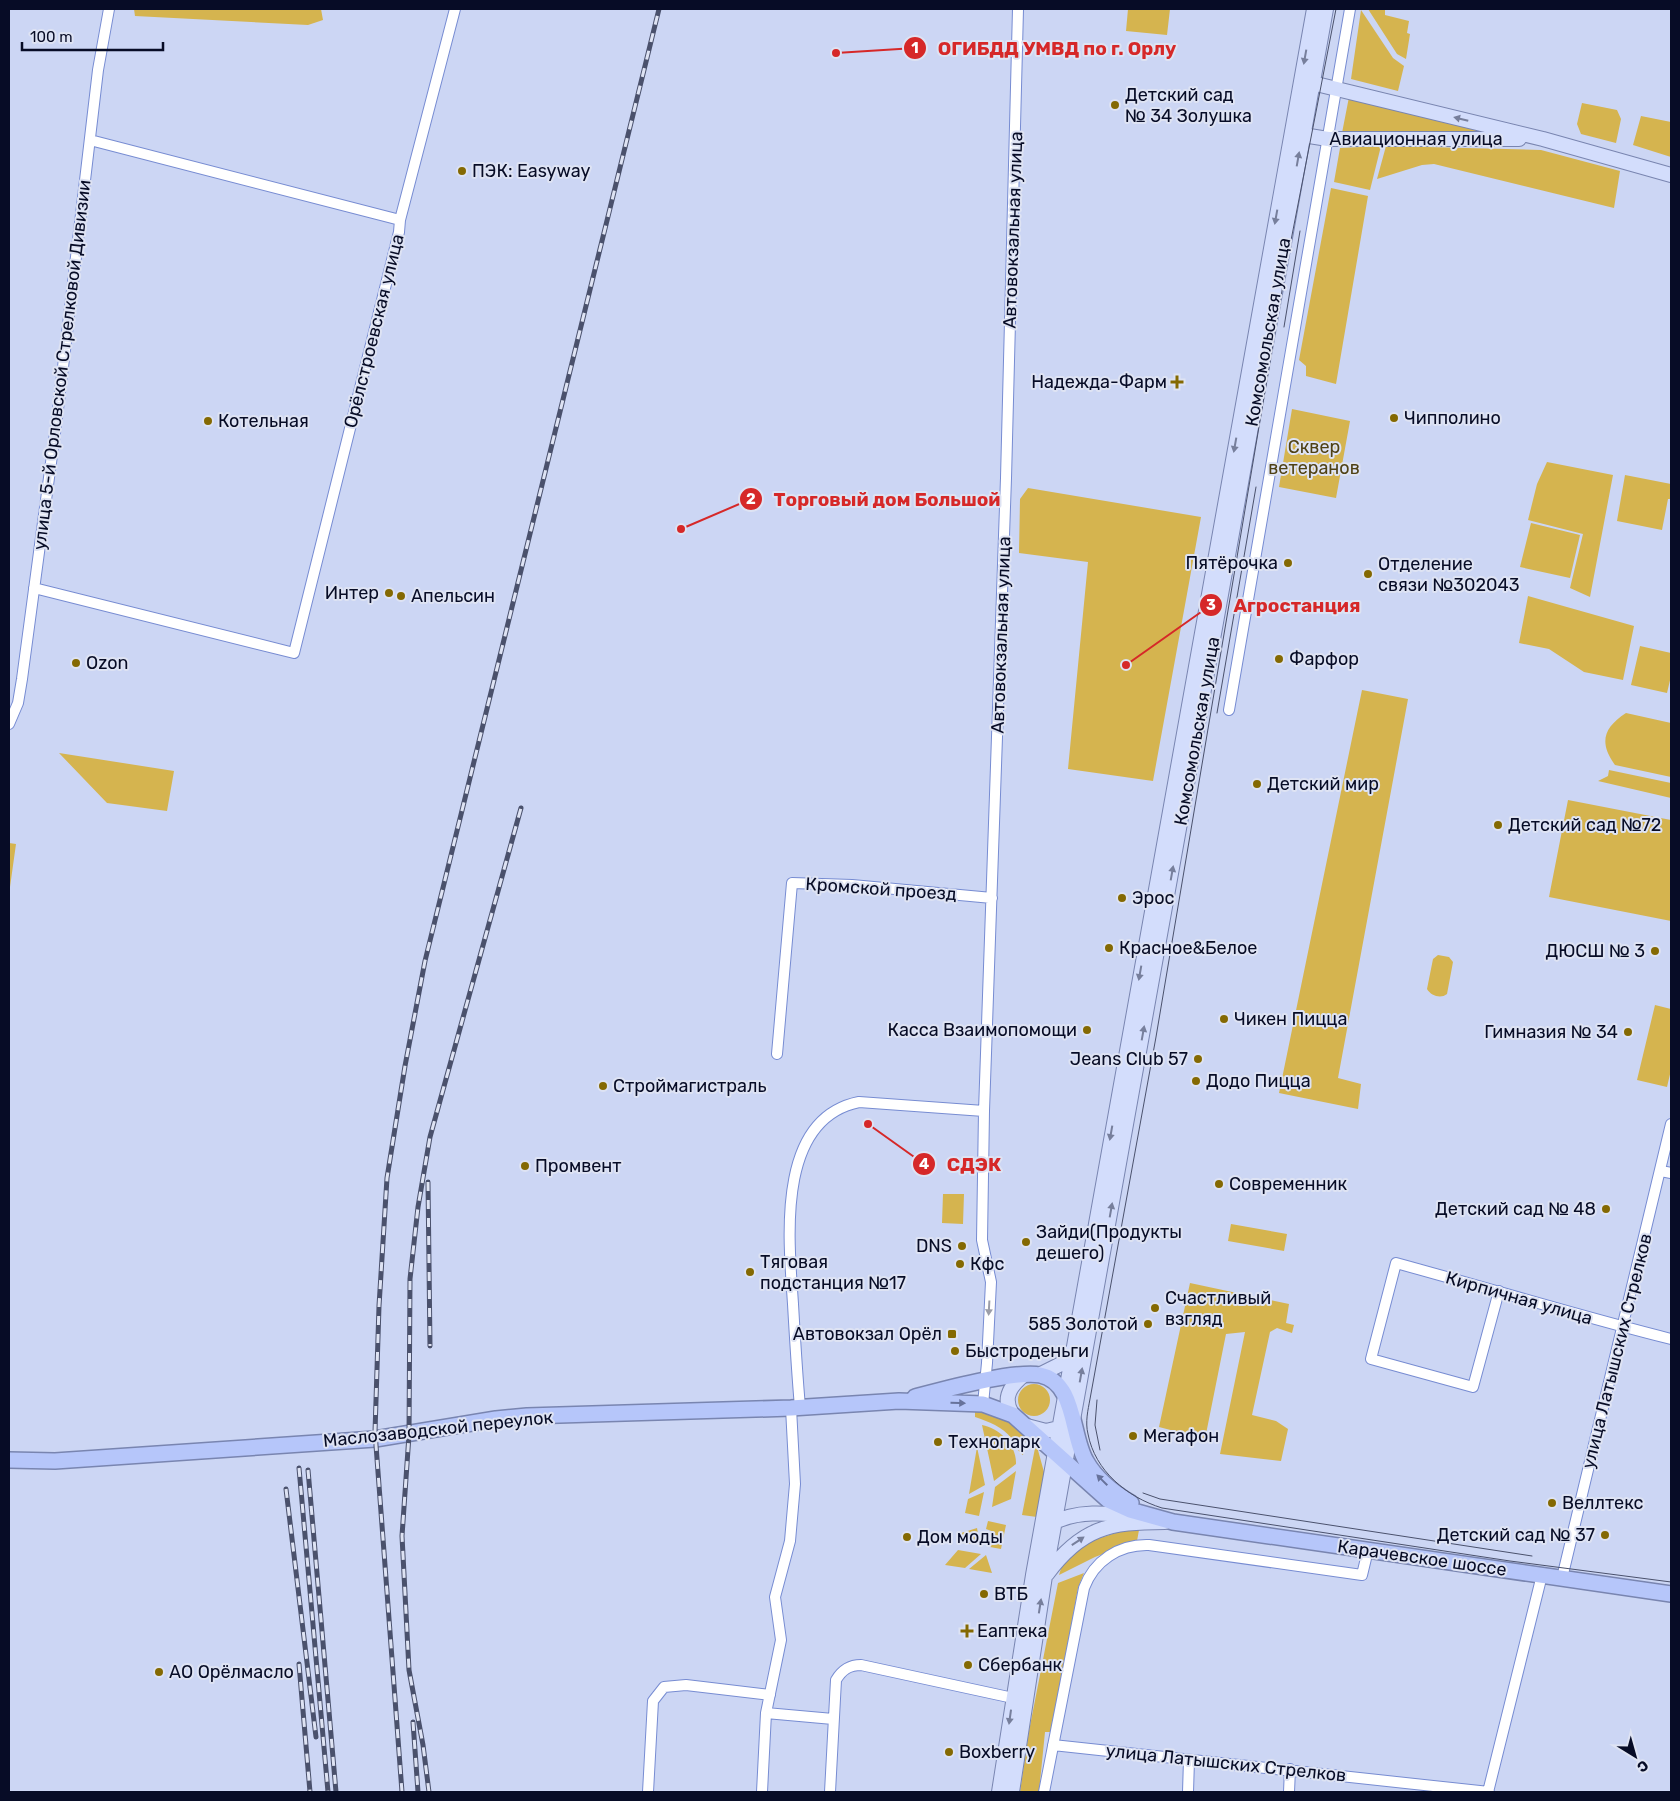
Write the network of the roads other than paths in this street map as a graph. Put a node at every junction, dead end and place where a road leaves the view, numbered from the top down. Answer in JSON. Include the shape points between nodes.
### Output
{"nodes":[{"id":1,"x":109,"y":9,"type":"edge"},
{"id":2,"x":454,"y":9,"type":"edge"},
{"id":3,"x":1018,"y":9,"type":"edge"},
{"id":4,"x":1314,"y":9,"type":"edge"},
{"id":5,"x":1326,"y":9,"type":"edge"},
{"id":6,"x":1350,"y":9,"type":"edge"},
{"id":7,"x":1312,"y":83,"type":"junction"},
{"id":8,"x":1336,"y":89,"type":"junction"},
{"id":9,"x":1298,"y":131,"type":"junction"},
{"id":10,"x":1328,"y":139,"type":"junction"},
{"id":11,"x":1543,"y":139,"type":"junction"},
{"id":12,"x":90,"y":140,"type":"junction"},
{"id":13,"x":1671,"y":175,"type":"edge"},
{"id":14,"x":400,"y":220,"type":"junction"},
{"id":15,"x":34,"y":588,"type":"junction"},
{"id":16,"x":1230,"y":710,"type":"dead end"},
{"id":17,"x":10,"y":722,"type":"edge"},
{"id":18,"x":992,"y":898,"type":"junction"},
{"id":19,"x":777,"y":1054,"type":"dead end"},
{"id":20,"x":984,"y":1111,"type":"junction"},
{"id":21,"x":1671,"y":1124,"type":"edge"},
{"id":22,"x":1666,"y":1172,"type":"edge"},
{"id":23,"x":1499,"y":1291,"type":"junction"},
{"id":24,"x":1623,"y":1327,"type":"junction"},
{"id":25,"x":1671,"y":1340,"type":"edge"},
{"id":26,"x":1073,"y":1348,"type":"junction"},
{"id":27,"x":1032,"y":1374,"type":"junction"},
{"id":28,"x":985,"y":1382,"type":"junction"},
{"id":29,"x":1065,"y":1395,"type":"junction"},
{"id":30,"x":898,"y":1401,"type":"junction"},
{"id":31,"x":983,"y":1404,"type":"junction"},
{"id":32,"x":795,"y":1408,"type":"junction"},
{"id":33,"x":1013,"y":1415,"type":"junction"},
{"id":34,"x":1027,"y":1426,"type":"junction"},
{"id":35,"x":1065,"y":1426,"type":"junction"},
{"id":36,"x":1060,"y":1459,"type":"junction"},
{"id":37,"x":9,"y":1460,"type":"edge"},
{"id":38,"x":1055,"y":1522,"type":"junction"},
{"id":39,"x":1173,"y":1522,"type":"junction"},
{"id":40,"x":1041,"y":1531,"type":"junction"},
{"id":41,"x":1368,"y":1550,"type":"junction"},
{"id":42,"x":1542,"y":1575,"type":"junction"},
{"id":43,"x":1045,"y":1576,"type":"junction"},
{"id":44,"x":1562,"y":1578,"type":"junction"},
{"id":45,"x":1671,"y":1594,"type":"edge"},
{"id":46,"x":770,"y":1694,"type":"junction"},
{"id":47,"x":1013,"y":1698,"type":"junction"},
{"id":48,"x":766,"y":1713,"type":"junction"},
{"id":49,"x":833,"y":1719,"type":"junction"},
{"id":50,"x":1053,"y":1745,"type":"junction"},
{"id":51,"x":1189,"y":1760,"type":"junction"},
{"id":52,"x":1290,"y":1769,"type":"junction"},
{"id":53,"x":648,"y":1792,"type":"edge"},
{"id":54,"x":762,"y":1792,"type":"edge"},
{"id":55,"x":830,"y":1792,"type":"edge"},
{"id":56,"x":1000,"y":1792,"type":"edge"},
{"id":57,"x":1012,"y":1792,"type":"edge"},
{"id":58,"x":1044,"y":1792,"type":"edge"},
{"id":59,"x":1188,"y":1792,"type":"edge"},
{"id":60,"x":1289,"y":1792,"type":"edge"},
{"id":61,"x":1488,"y":1792,"type":"edge"}],
"edges":[{"from":1,"to":12,"type":"street","name":"улица 5-й Орловской Стрелковой Дивизии"},
{"from":2,"to":14,"type":"street","name":"Орёлстроевская улица"},
{"from":3,"to":18,"type":"street","name":"Автовокзальная улица"},
{"from":4,"to":9,"type":"main road","name":"Комсомольская улица","one_way":true},
{"from":5,"to":7,"type":"main road","name":"Комсомольская улица"},
{"from":6,"to":8,"type":"street"},
{"from":7,"to":8,"type":"main road","name":"Авиационная улица"},
{"from":7,"to":9,"type":"main road","name":"Комсомольская улица"},
{"from":8,"to":10,"type":"street"},
{"from":11,"to":8,"type":"main road","name":"Авиационная улица","one_way":true},
{"from":9,"to":10,"type":"main road","name":"Авиационная улица"},
{"from":9,"to":26,"type":"main road","name":"Комсомольская улица","one_way":true},
{"from":35,"to":9,"type":"main road","name":"Комсомольская улица","one_way":true,"via":[[1203,704]]},
{"from":10,"to":11,"type":"main road","name":"Авиационная улица"},
{"from":10,"to":16,"type":"street"},
{"from":11,"to":13,"type":"main road","name":"Авиационная улица"},
{"from":12,"to":14,"type":"street"},
{"from":12,"to":15,"type":"street","name":"улица 5-й Орловской Стрелковой Дивизии"},
{"from":14,"to":15,"type":"street","name":"Орёлстроевская улица","via":[[294,653]]},
{"from":15,"to":17,"type":"street","name":"улица 5-й Орловской Стрелковой Дивизии","via":[[18,703]]},
{"from":18,"to":19,"type":"street","name":"Кромской проезд","via":[[792,883]]},
{"from":18,"to":20,"type":"street","name":"Автовокзальная улица"},
{"from":20,"to":28,"type":"street","name":"Автовокзальная улица","one_way":true,"via":[[982,1240],[991,1282]]},
{"from":20,"to":32,"type":"street","via":[[859,1102],[834,1111],[813,1131],[797,1168],[791,1218]]},
{"from":21,"to":22,"type":"street","name":"улица Латышских Стрелков"},
{"from":22,"to":24,"type":"street","name":"улица Латышских Стрелков"},
{"from":23,"to":23,"type":"street","name":"Кирпичная улица","via":[[1396,1263],[1371,1359],[1473,1387]]},
{"from":23,"to":24,"type":"street","name":"Кирпичная улица"},
{"from":24,"to":25,"type":"street","name":"Кирпичная улица"},
{"from":24,"to":44,"type":"street","name":"улица Латышских Стрелков"},
{"from":26,"to":27,"type":"main road","via":[[1062,1364]]},
{"from":26,"to":29,"type":"main road","name":"Комсомольская улица"},
{"from":27,"to":28,"type":"highway","name":"Маслозаводской переулок"},
{"from":27,"to":29,"type":"highway","via":[[1053,1381]]},
{"from":27,"to":33,"type":"main road","via":[[1011,1388],[1008,1408]]},
{"from":28,"to":30,"type":"highway","name":"Маслозаводской переулок"},
{"from":28,"to":31,"type":"street","name":"Автовокзальная улица"},
{"from":29,"to":35,"type":"highway","name":"Комсомольская улица"},
{"from":30,"to":31,"type":"highway","name":"Маслозаводской переулок","one_way":true},
{"from":30,"to":32,"type":"highway","name":"Маслозаводской переулок"},
{"from":31,"to":33,"type":"highway","name":"Маслозаводской переулок"},
{"from":32,"to":37,"type":"highway","name":"Маслозаводской переулок","via":[[527,1416],[375,1439],[72,1460]]},
{"from":32,"to":46,"type":"street","via":[[796,1484],[790,1541],[775,1596],[781,1640]]},
{"from":33,"to":34,"type":"highway"},
{"from":34,"to":35,"type":"main road","via":[[1046,1431]]},
{"from":34,"to":36,"type":"highway"},
{"from":35,"to":36,"type":"main road","name":"Комсомольская улица"},
{"from":39,"to":35,"type":"highway","one_way":true,"via":[[1128,1501],[1104,1483],[1087,1463]]},
{"from":36,"to":38,"type":"main road","name":"Комсомольская улица"},
{"from":36,"to":39,"type":"highway","via":[[1108,1500]]},
{"from":36,"to":40,"type":"main road","name":"Комсомольская улица"},
{"from":38,"to":39,"type":"main road","via":[[1096,1513]]},
{"from":38,"to":40,"type":"main road"},
{"from":38,"to":43,"type":"main road","name":"Комсомольская улица"},
{"from":39,"to":41,"type":"highway","name":"Карачевское шоссе"},
{"from":43,"to":39,"type":"main road","one_way":true,"via":[[1069,1547],[1087,1535],[1128,1523]]},
{"from":40,"to":47,"type":"main road","name":"Комсомольская улица"},
{"from":41,"to":42,"type":"highway","name":"Карачевское шоссе"},
{"from":41,"to":50,"type":"street","via":[[1362,1575],[1149,1545],[1122,1549],[1108,1556],[1096,1567],[1084,1588]]},
{"from":42,"to":44,"type":"highway","name":"Карачевское шоссе"},
{"from":42,"to":61,"type":"street","name":"улица Латышских Стрелков"},
{"from":57,"to":43,"type":"main road","name":"Комсомольская улица","one_way":true},
{"from":44,"to":45,"type":"highway","name":"Карачевское шоссе"},
{"from":46,"to":48,"type":"street"},
{"from":46,"to":53,"type":"street","via":[[686,1685],[664,1687],[653,1701]]},
{"from":47,"to":49,"type":"street","via":[[853,1665],[836,1680]]},
{"from":47,"to":56,"type":"main road","name":"Комсомольская улица","one_way":true},
{"from":48,"to":49,"type":"street"},
{"from":48,"to":54,"type":"street"},
{"from":49,"to":55,"type":"street"},
{"from":50,"to":51,"type":"street","name":"улица Латышских Стрелков"},
{"from":50,"to":58,"type":"street"},
{"from":51,"to":52,"type":"street","name":"улица Латышских Стрелков"},
{"from":51,"to":59,"type":"street"},
{"from":52,"to":60,"type":"street"},
{"from":52,"to":61,"type":"street","name":"улица Латышских Стрелков"}]}
